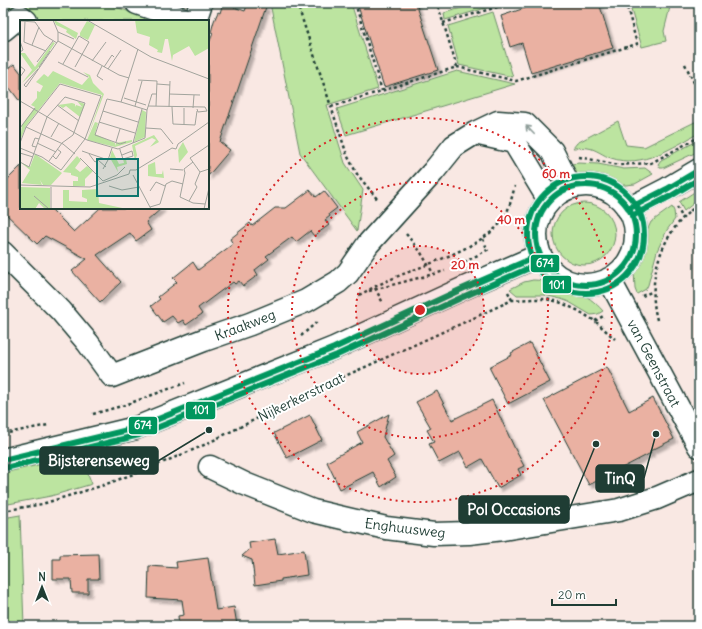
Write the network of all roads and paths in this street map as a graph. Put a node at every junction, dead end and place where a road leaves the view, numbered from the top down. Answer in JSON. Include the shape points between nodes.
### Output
{"nodes":[{"id":1,"x":137,"y":3,"type":"edge"},
{"id":2,"x":201,"y":3,"type":"edge"},
{"id":3,"x":297,"y":3,"type":"edge"},
{"id":4,"x":355,"y":3,"type":"edge"},
{"id":5,"x":449,"y":3,"type":"edge"},
{"id":6,"x":512,"y":3,"type":"edge"},
{"id":7,"x":626,"y":3,"type":"edge"},
{"id":8,"x":25,"y":20,"type":"edge"},
{"id":9,"x":186,"y":20,"type":"edge"},
{"id":10,"x":195,"y":20,"type":"edge"},
{"id":11,"x":444,"y":23,"type":"junction"},
{"id":12,"x":3,"y":30,"type":"edge"},
{"id":13,"x":685,"y":64,"type":"dead end"},
{"id":14,"x":457,"y":67,"type":"junction"},
{"id":15,"x":382,"y":91,"type":"junction"},
{"id":16,"x":699,"y":93,"type":"edge"},
{"id":17,"x":331,"y":107,"type":"junction"},
{"id":18,"x":475,"y":133,"type":"junction"},
{"id":19,"x":699,"y":137,"type":"edge"},
{"id":20,"x":651,"y":163,"type":"dead end"},
{"id":21,"x":699,"y":170,"type":"edge"},
{"id":22,"x":570,"y":187,"type":"junction"},
{"id":23,"x":549,"y":200,"type":"junction"},
{"id":24,"x":699,"y":204,"type":"edge"},
{"id":25,"x":628,"y":209,"type":"junction"},
{"id":26,"x":391,"y":216,"type":"junction"},
{"id":27,"x":3,"y":253,"type":"edge"},
{"id":28,"x":540,"y":255,"type":"junction"},
{"id":29,"x":429,"y":264,"type":"junction"},
{"id":30,"x":454,"y":267,"type":"dead end"},
{"id":31,"x":449,"y":269,"type":"dead end"},
{"id":32,"x":433,"y":273,"type":"junction"},
{"id":33,"x":609,"y":279,"type":"junction"},
{"id":34,"x":376,"y":288,"type":"junction"},
{"id":35,"x":652,"y":291,"type":"dead end"},
{"id":36,"x":356,"y":296,"type":"dead end"},
{"id":37,"x":383,"y":304,"type":"dead end"},
{"id":38,"x":320,"y":318,"type":"dead end"},
{"id":39,"x":595,"y":321,"type":"dead end"},
{"id":40,"x":299,"y":338,"type":"dead end"},
{"id":41,"x":190,"y":381,"type":"dead end"},
{"id":42,"x":91,"y":414,"type":"dead end"},
{"id":43,"x":48,"y":425,"type":"dead end"},
{"id":44,"x":3,"y":434,"type":"edge"},
{"id":45,"x":699,"y":446,"type":"edge"},
{"id":46,"x":3,"y":460,"type":"edge"},
{"id":47,"x":210,"y":467,"type":"dead end"},
{"id":48,"x":699,"y":480,"type":"edge"},
{"id":49,"x":3,"y":511,"type":"edge"}],
"edges":[{"from":1,"to":9,"type":"street"},
{"from":2,"to":10,"type":"street"},
{"from":3,"to":17,"type":"path"},
{"from":4,"to":15,"type":"path"},
{"from":5,"to":11,"type":"path","via":[[438,6]]},
{"from":6,"to":11,"type":"path"},
{"from":7,"to":14,"type":"path","via":[[637,44],[516,81]]},
{"from":8,"to":12,"type":"street","via":[[20,16]]},
{"from":11,"to":14,"type":"path"},
{"from":13,"to":16,"type":"path"},
{"from":14,"to":15,"type":"path"},
{"from":15,"to":17,"type":"path"},
{"from":17,"to":26,"type":"path","via":[[347,155],[357,174]]},
{"from":22,"to":18,"type":"street","name":"Kraakweg","one_way":true,"via":[[552,151],[525,124],[498,122]]},
{"from":18,"to":23,"type":"street","via":[[514,142]]},
{"from":18,"to":26,"type":"street","name":"Kraakweg","via":[[454,146]]},
{"from":19,"to":20,"type":"path"},
{"from":21,"to":25,"type":"street"},
{"from":22,"to":23,"type":"street"},
{"from":22,"to":25,"type":"street","via":[[586,185],[603,188],[618,196]]},
{"from":23,"to":28,"type":"street","via":[[539,217],[535,236]]},
{"from":24,"to":35,"type":"path","via":[[673,228],[658,260]]},
{"from":25,"to":33,"type":"street","via":[[635,224],[636,240],[631,256],[622,269]]},
{"from":26,"to":27,"type":"street","name":"Kraakweg","via":[[348,272],[324,291],[250,324],[112,376],[61,311]]},
{"from":26,"to":29,"type":"path"},
{"from":28,"to":33,"type":"street","via":[[551,271],[569,282],[589,285]]},
{"from":28,"to":46,"type":"street","via":[[334,348],[136,428]]},
{"from":29,"to":30,"type":"path","via":[[483,239],[488,250]]},
{"from":29,"to":32,"type":"path"},
{"from":29,"to":34,"type":"path"},
{"from":31,"to":32,"type":"path"},
{"from":32,"to":34,"type":"path"},
{"from":33,"to":45,"type":"street","name":"van Geenstraat"},
{"from":34,"to":36,"type":"path"},
{"from":34,"to":37,"type":"path"},
{"from":38,"to":40,"type":"path"},
{"from":39,"to":49,"type":"path","name":"Nijkerkerstraat","via":[[559,302],[534,298],[512,300],[312,391],[200,447],[147,469],[42,504]]},
{"from":41,"to":42,"type":"path","via":[[125,405]]},
{"from":43,"to":44,"type":"path"},
{"from":47,"to":48,"type":"street","name":"Enghuusweg","via":[[313,511],[386,528],[434,534],[503,529],[619,510],[657,498]]}]}
